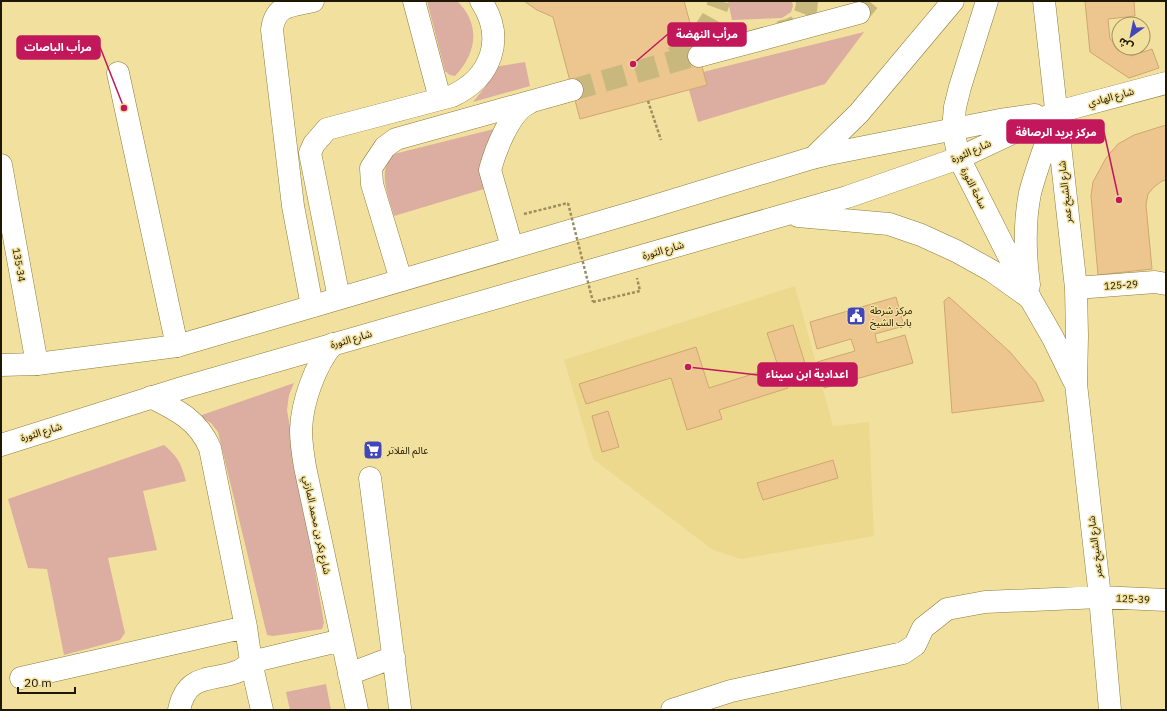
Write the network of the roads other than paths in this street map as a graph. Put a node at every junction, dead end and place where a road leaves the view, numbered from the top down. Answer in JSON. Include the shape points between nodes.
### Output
{"nodes":[{"id":1,"x":313,"y":1,"type":"edge"},
{"id":2,"x":414,"y":1,"type":"edge"},
{"id":3,"x":481,"y":1,"type":"edge"},
{"id":4,"x":953,"y":1,"type":"edge"},
{"id":5,"x":987,"y":1,"type":"edge"},
{"id":6,"x":1044,"y":1,"type":"edge"},
{"id":7,"x":859,"y":13,"type":"tunnel mouth"},
{"id":8,"x":699,"y":56,"type":"tunnel mouth"},
{"id":9,"x":118,"y":73,"type":"dead end"},
{"id":10,"x":1166,"y":82,"type":"edge"},
{"id":11,"x":440,"y":100,"type":"junction"},
{"id":12,"x":1056,"y":112,"type":"junction"},
{"id":13,"x":953,"y":129,"type":"junction"},
{"id":14,"x":812,"y":158,"type":"junction"},
{"id":15,"x":959,"y":158,"type":"junction"},
{"id":16,"x":1,"y":165,"type":"edge"},
{"id":17,"x":785,"y":215,"type":"junction"},
{"id":18,"x":512,"y":247,"type":"junction"},
{"id":19,"x":401,"y":280,"type":"junction"},
{"id":20,"x":1166,"y":284,"type":"edge"},
{"id":21,"x":1076,"y":288,"type":"junction"},
{"id":22,"x":339,"y":298,"type":"junction"},
{"id":23,"x":1030,"y":298,"type":"junction"},
{"id":24,"x":312,"y":306,"type":"junction"},
{"id":25,"x":333,"y":344,"type":"junction"},
{"id":26,"x":177,"y":346,"type":"junction"},
{"id":27,"x":37,"y":364,"type":"junction"},
{"id":28,"x":1,"y":365,"type":"edge"},
{"id":29,"x":1076,"y":384,"type":"junction"},
{"id":30,"x":151,"y":398,"type":"junction"},
{"id":31,"x":1,"y":445,"type":"edge"},
{"id":32,"x":370,"y":478,"type":"dead end"},
{"id":33,"x":1100,"y":597,"type":"junction"},
{"id":34,"x":1166,"y":600,"type":"edge"},
{"id":35,"x":246,"y":627,"type":"junction"},
{"id":36,"x":342,"y":640,"type":"junction"},
{"id":37,"x":394,"y":657,"type":"junction"},
{"id":38,"x":251,"y":662,"type":"junction"},
{"id":39,"x":349,"y":674,"type":"junction"},
{"id":40,"x":21,"y":678,"type":"dead end"},
{"id":41,"x":400,"y":708,"type":"dead end"},
{"id":42,"x":179,"y":710,"type":"edge"},
{"id":43,"x":262,"y":710,"type":"edge"},
{"id":44,"x":357,"y":710,"type":"edge"},
{"id":45,"x":672,"y":710,"type":"edge"},
{"id":46,"x":1110,"y":710,"type":"edge"}],
"edges":[{"from":1,"to":24,"type":"main road","via":[[284,8],[273,20],[272,30],[293,206]]},
{"from":2,"to":11,"type":"main road"},
{"from":3,"to":11,"type":"main road","via":[[492,22],[493,40],[490,57],[479,77],[468,87]]},
{"from":4,"to":14,"type":"main road","via":[[859,113]]},
{"from":5,"to":13,"type":"main road","name":"ساحة الثورة","via":[[960,87]]},
{"from":6,"to":12,"type":"main road","name":"شارع الشيخ عمر"},
{"from":7,"to":8,"type":"main road"},
{"from":9,"to":26,"type":"main road"},
{"from":10,"to":12,"type":"main road","name":"شارع الهادي"},
{"from":11,"to":22,"type":"main road","via":[[327,129],[314,144],[310,153]]},
{"from":12,"to":13,"type":"main road","name":"شارع الثورة"},
{"from":12,"to":15,"type":"main road","name":"شارع الثورة"},
{"from":12,"to":21,"type":"main road","name":"شارع الشيخ عمر"},
{"from":12,"to":23,"type":"main road","via":[[1030,194],[1025,256]]},
{"from":13,"to":14,"type":"main road","name":"شارع الثورة"},
{"from":13,"to":15,"type":"main road","name":"ساحة الثورة"},
{"from":14,"to":18,"type":"main road","name":"شارع الثورة"},
{"from":15,"to":17,"type":"main road","name":"شارع الثورة"},
{"from":15,"to":23,"type":"main road","name":"ساحة الثورة"},
{"from":16,"to":27,"type":"main road","name":"135-34"},
{"from":17,"to":23,"type":"main road","via":[[889,224],[922,235],[992,271]]},
{"from":17,"to":25,"type":"main road","name":"شارع الثورة"},
{"from":18,"to":19,"type":"main road","name":"شارع الثورة"},
{"from":18,"to":19,"type":"main road","via":[[490,170],[501,137],[521,108],[530,102],[572,90],[396,139],[385,147],[372,168],[372,184]]},
{"from":19,"to":22,"type":"main road","name":"شارع الثورة"},
{"from":20,"to":21,"type":"main road","name":"125-29","via":[[1155,282]]},
{"from":21,"to":29,"type":"main road","name":"شارع الشيخ عمر"},
{"from":22,"to":24,"type":"main road","name":"شارع الثورة"},
{"from":23,"to":29,"type":"main road","name":"شارع الشيخ عمر"},
{"from":24,"to":26,"type":"main road","name":"شارع الثورة"},
{"from":25,"to":30,"type":"main road","name":"شارع الثورة"},
{"from":25,"to":36,"type":"main road","name":"شارع بكر بن محمد المازني","via":[[324,354],[309,392],[301,435],[305,467]]},
{"from":26,"to":27,"type":"main road","name":"شارع الثورة"},
{"from":27,"to":28,"type":"main road","name":"شارع الثورة"},
{"from":29,"to":33,"type":"main road","name":"شارع الشيخ عمر"},
{"from":30,"to":31,"type":"main road","name":"شارع الثورة"},
{"from":30,"to":35,"type":"main road","via":[[177,410],[205,436],[210,448]]},
{"from":32,"to":37,"type":"main road"},
{"from":33,"to":34,"type":"main road","name":"125-39"},
{"from":33,"to":45,"type":"main road","name":"125-39","via":[[985,602],[947,610],[923,628],[915,645],[904,654],[731,690]]},
{"from":33,"to":46,"type":"main road","name":"شارع الشيخ عمر"},
{"from":35,"to":38,"type":"main road"},
{"from":35,"to":40,"type":"main road"},
{"from":36,"to":38,"type":"main road"},
{"from":36,"to":39,"type":"main road","name":"شارع بكر بن محمد المازني"},
{"from":37,"to":39,"type":"main road"},
{"from":37,"to":41,"type":"main road"},
{"from":38,"to":42,"type":"main road","via":[[239,671],[197,682],[188,689]]},
{"from":38,"to":43,"type":"main road"},
{"from":39,"to":44,"type":"main road","name":"شارع بكر بن محمد المازني"}]}
